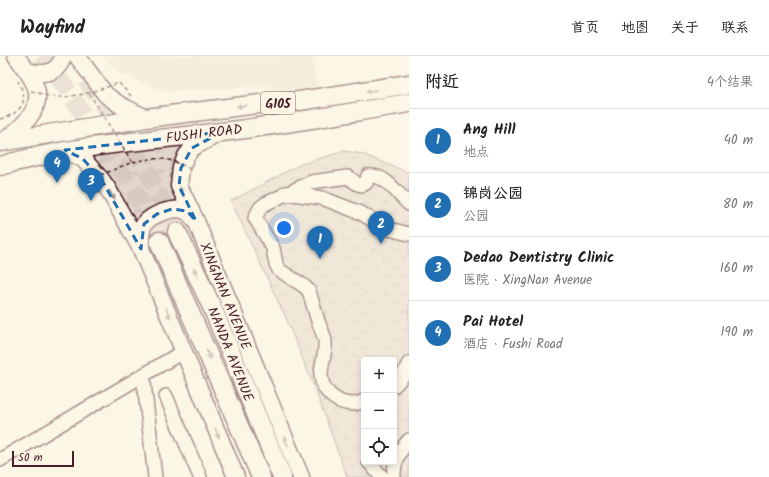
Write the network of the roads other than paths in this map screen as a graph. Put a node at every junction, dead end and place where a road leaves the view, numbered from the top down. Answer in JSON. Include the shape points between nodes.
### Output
{"nodes":[{"id":1,"x":16,"y":56,"type":"edge"},
{"id":2,"x":63,"y":56,"type":"edge"},
{"id":3,"x":77,"y":56,"type":"edge"},
{"id":4,"x":22,"y":74,"type":"junction"},
{"id":5,"x":409,"y":84,"type":"edge"},
{"id":6,"x":409,"y":104,"type":"edge"},
{"id":7,"x":146,"y":118,"type":"junction"},
{"id":8,"x":222,"y":132,"type":"junction"},
{"id":9,"x":2,"y":143,"type":"edge"},
{"id":10,"x":65,"y":150,"type":"junction"},
{"id":11,"x":0,"y":166,"type":"edge"},
{"id":12,"x":285,"y":193,"type":"junction"},
{"id":13,"x":409,"y":204,"type":"edge"},
{"id":14,"x":196,"y":221,"type":"junction"},
{"id":15,"x":177,"y":232,"type":"tunnel mouth"},
{"id":16,"x":409,"y":234,"type":"edge"},
{"id":17,"x":159,"y":241,"type":"tunnel mouth"},
{"id":18,"x":141,"y":249,"type":"junction"},
{"id":19,"x":184,"y":351,"type":"junction"},
{"id":20,"x":409,"y":363,"type":"edge"},
{"id":21,"x":143,"y":375,"type":"junction"},
{"id":22,"x":397,"y":383,"type":"edge"},
{"id":23,"x":166,"y":396,"type":"dead end"},
{"id":24,"x":361,"y":402,"type":"edge"},
{"id":25,"x":409,"y":440,"type":"edge"},
{"id":26,"x":0,"y":460,"type":"edge"},
{"id":27,"x":372,"y":465,"type":"edge"},
{"id":28,"x":155,"y":477,"type":"edge"},
{"id":29,"x":200,"y":477,"type":"edge"},
{"id":30,"x":236,"y":477,"type":"edge"},
{"id":31,"x":262,"y":477,"type":"edge"},
{"id":32,"x":282,"y":477,"type":"edge"},
{"id":33,"x":301,"y":477,"type":"edge"},
{"id":34,"x":382,"y":477,"type":"edge"},
{"id":35,"x":394,"y":477,"type":"edge"}],
"edges":[{"from":1,"to":4,"type":"main road"},
{"from":2,"to":4,"type":"main road","via":[[60,64],[49,72]]},
{"from":3,"to":7,"type":"main road","via":[[106,95]]},
{"from":4,"to":9,"type":"main road","via":[[36,87],[37,101],[23,125]]},
{"from":5,"to":7,"type":"highway","name":"FUSHI ROAD","number":"G105","one_way":true,"via":[[293,102]]},
{"from":6,"to":8,"type":"highway","name":"FUSHI ROAD","number":"G105"},
{"from":7,"to":9,"type":"highway","name":"FUSHI ROAD","number":"G105"},
{"from":8,"to":10,"type":"highway","name":"FUSHI ROAD","number":"G105"},
{"from":14,"to":8,"type":"main road","name":"XINGNAN AVENUE","one_way":true,"via":[[179,186],[180,168],[192,148]]},
{"from":10,"to":11,"type":"highway","name":"FUSHI ROAD","number":"G105"},
{"from":10,"to":18,"type":"main road","one_way":true,"via":[[83,159],[101,179]]},
{"from":12,"to":13,"type":"street","via":[[310,182],[348,177],[362,185],[366,183],[368,176],[374,176],[384,180]]},
{"from":12,"to":16,"type":"street","via":[[322,198],[361,213],[386,228]]},
{"from":12,"to":24,"type":"street","via":[[260,208],[255,218],[273,248],[279,270],[309,291],[325,342],[322,383],[339,401],[348,404]]},
{"from":14,"to":18,"type":"main road","via":[[187,211],[172,209],[157,214],[144,224]]},
{"from":33,"to":14,"type":"main road","name":"XINGNAN AVENUE","one_way":true},
{"from":32,"to":15,"type":"highway","name":"NANDA AVENUE","one_way":true,"via":[[212,308]]},
{"from":17,"to":31,"type":"highway","name":"NANDA AVENUE","one_way":true},
{"from":18,"to":19,"type":"main road","one_way":true},
{"from":19,"to":21,"type":"street"},
{"from":19,"to":30,"type":"main road","one_way":true},
{"from":20,"to":22,"type":"street"},
{"from":21,"to":26,"type":"street"},
{"from":21,"to":28,"type":"street"},
{"from":23,"to":29,"type":"street"},
{"from":25,"to":35,"type":"street","via":[[396,459]]},
{"from":27,"to":34,"type":"street"}]}
